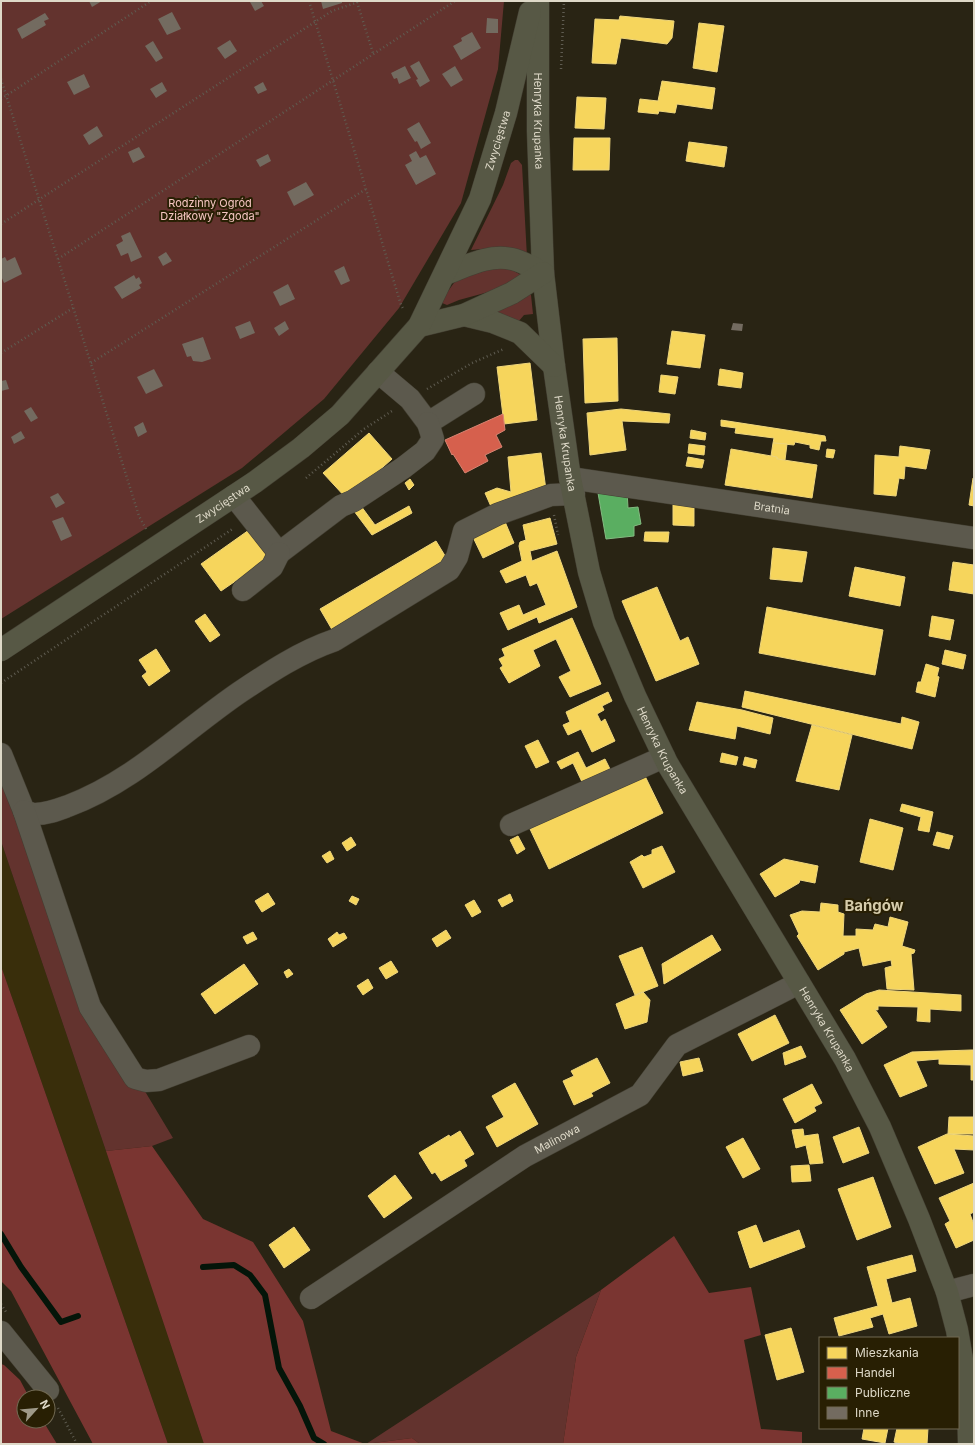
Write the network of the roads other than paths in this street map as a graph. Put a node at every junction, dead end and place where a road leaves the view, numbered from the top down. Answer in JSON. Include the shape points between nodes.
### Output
{"nodes":[{"id":1,"x":532,"y":1,"type":"edge"},
{"id":2,"x":538,"y":1,"type":"edge"},
{"id":3,"x":543,"y":273,"type":"junction"},
{"id":4,"x":446,"y":274,"type":"junction"},
{"id":5,"x":464,"y":315,"type":"junction"},
{"id":6,"x":419,"y":326,"type":"junction"},
{"id":7,"x":554,"y":366,"type":"junction"},
{"id":8,"x":378,"y":372,"type":"junction"},
{"id":9,"x":474,"y":394,"type":"dead end"},
{"id":10,"x":428,"y":423,"type":"junction"},
{"id":11,"x":572,"y":486,"type":"junction"},
{"id":12,"x":234,"y":496,"type":"junction"},
{"id":13,"x":974,"y":538,"type":"edge"},
{"id":14,"x":279,"y":553,"type":"junction"},
{"id":15,"x":243,"y":590,"type":"dead end"},
{"id":16,"x":1,"y":650,"type":"edge"},
{"id":17,"x":1,"y":754,"type":"edge"},
{"id":18,"x":664,"y":757,"type":"junction"},
{"id":19,"x":24,"y":810,"type":"junction"},
{"id":20,"x":511,"y":825,"type":"dead end"},
{"id":21,"x":799,"y":983,"type":"junction"},
{"id":22,"x":249,"y":1046,"type":"dead end"},
{"id":23,"x":974,"y":1286,"type":"edge"},
{"id":24,"x":947,"y":1292,"type":"junction"},
{"id":25,"x":311,"y":1298,"type":"dead end"},
{"id":26,"x":1,"y":1332,"type":"edge"},
{"id":27,"x":958,"y":1337,"type":"edge"},
{"id":28,"x":959,"y":1342,"type":"edge"},
{"id":29,"x":47,"y":1389,"type":"edge"},
{"id":30,"x":969,"y":1444,"type":"edge"}],
"edges":[{"from":1,"to":4,"type":"main road","name":"Zwycięstwa","via":[[506,113],[480,200]]},
{"from":2,"to":3,"type":"main road","name":"Henryka Krupanka","via":[[538,131]]},
{"from":3,"to":4,"type":"main road","via":[[513,259],[495,257],[480,260]]},
{"from":3,"to":5,"type":"main road","via":[[512,293]]},
{"from":3,"to":7,"type":"main road","name":"Henryka Krupanka"},
{"from":4,"to":6,"type":"main road","name":"Zwycięstwa"},
{"from":5,"to":6,"type":"main road"},
{"from":5,"to":7,"type":"main road","via":[[493,322],[520,334]]},
{"from":6,"to":8,"type":"main road","name":"Zwycięstwa"},
{"from":7,"to":11,"type":"main road","name":"Henryka Krupanka"},
{"from":8,"to":10,"type":"street","via":[[410,399]]},
{"from":8,"to":12,"type":"main road","name":"Zwycięstwa","via":[[329,425],[295,453]]},
{"from":9,"to":10,"type":"street"},
{"from":10,"to":14,"type":"street","via":[[433,439],[425,451],[354,501],[341,506]]},
{"from":11,"to":13,"type":"street","name":"Bratnia"},
{"from":11,"to":18,"type":"main road","name":"Henryka Krupanka","via":[[589,572],[604,622]]},
{"from":11,"to":19,"type":"street","name":"Bratnia","via":[[498,514],[464,531],[457,557],[449,570],[335,640],[316,646],[289,660],[102,792],[52,812],[34,814]]},
{"from":12,"to":14,"type":"street"},
{"from":12,"to":16,"type":"main road","name":"Zwycięstwa"},
{"from":14,"to":15,"type":"street","via":[[272,567]]},
{"from":17,"to":19,"type":"street"},
{"from":18,"to":20,"type":"street"},
{"from":18,"to":21,"type":"main road","name":"Henryka Krupanka"},
{"from":19,"to":22,"type":"street","via":[[90,1007],[135,1078],[146,1081],[159,1080]]},
{"from":21,"to":24,"type":"main road","name":"Henryka Krupanka","via":[[845,1059],[880,1127]]},
{"from":21,"to":25,"type":"street","name":"Malinowa","via":[[677,1045],[640,1095],[525,1156]]},
{"from":23,"to":24,"type":"street"},
{"from":24,"to":27,"type":"main road","name":"Henryka Krupanka"},
{"from":26,"to":29,"type":"street"},
{"from":28,"to":30,"type":"main road","name":"Henryka Krupanka","via":[[968,1394]]}]}
